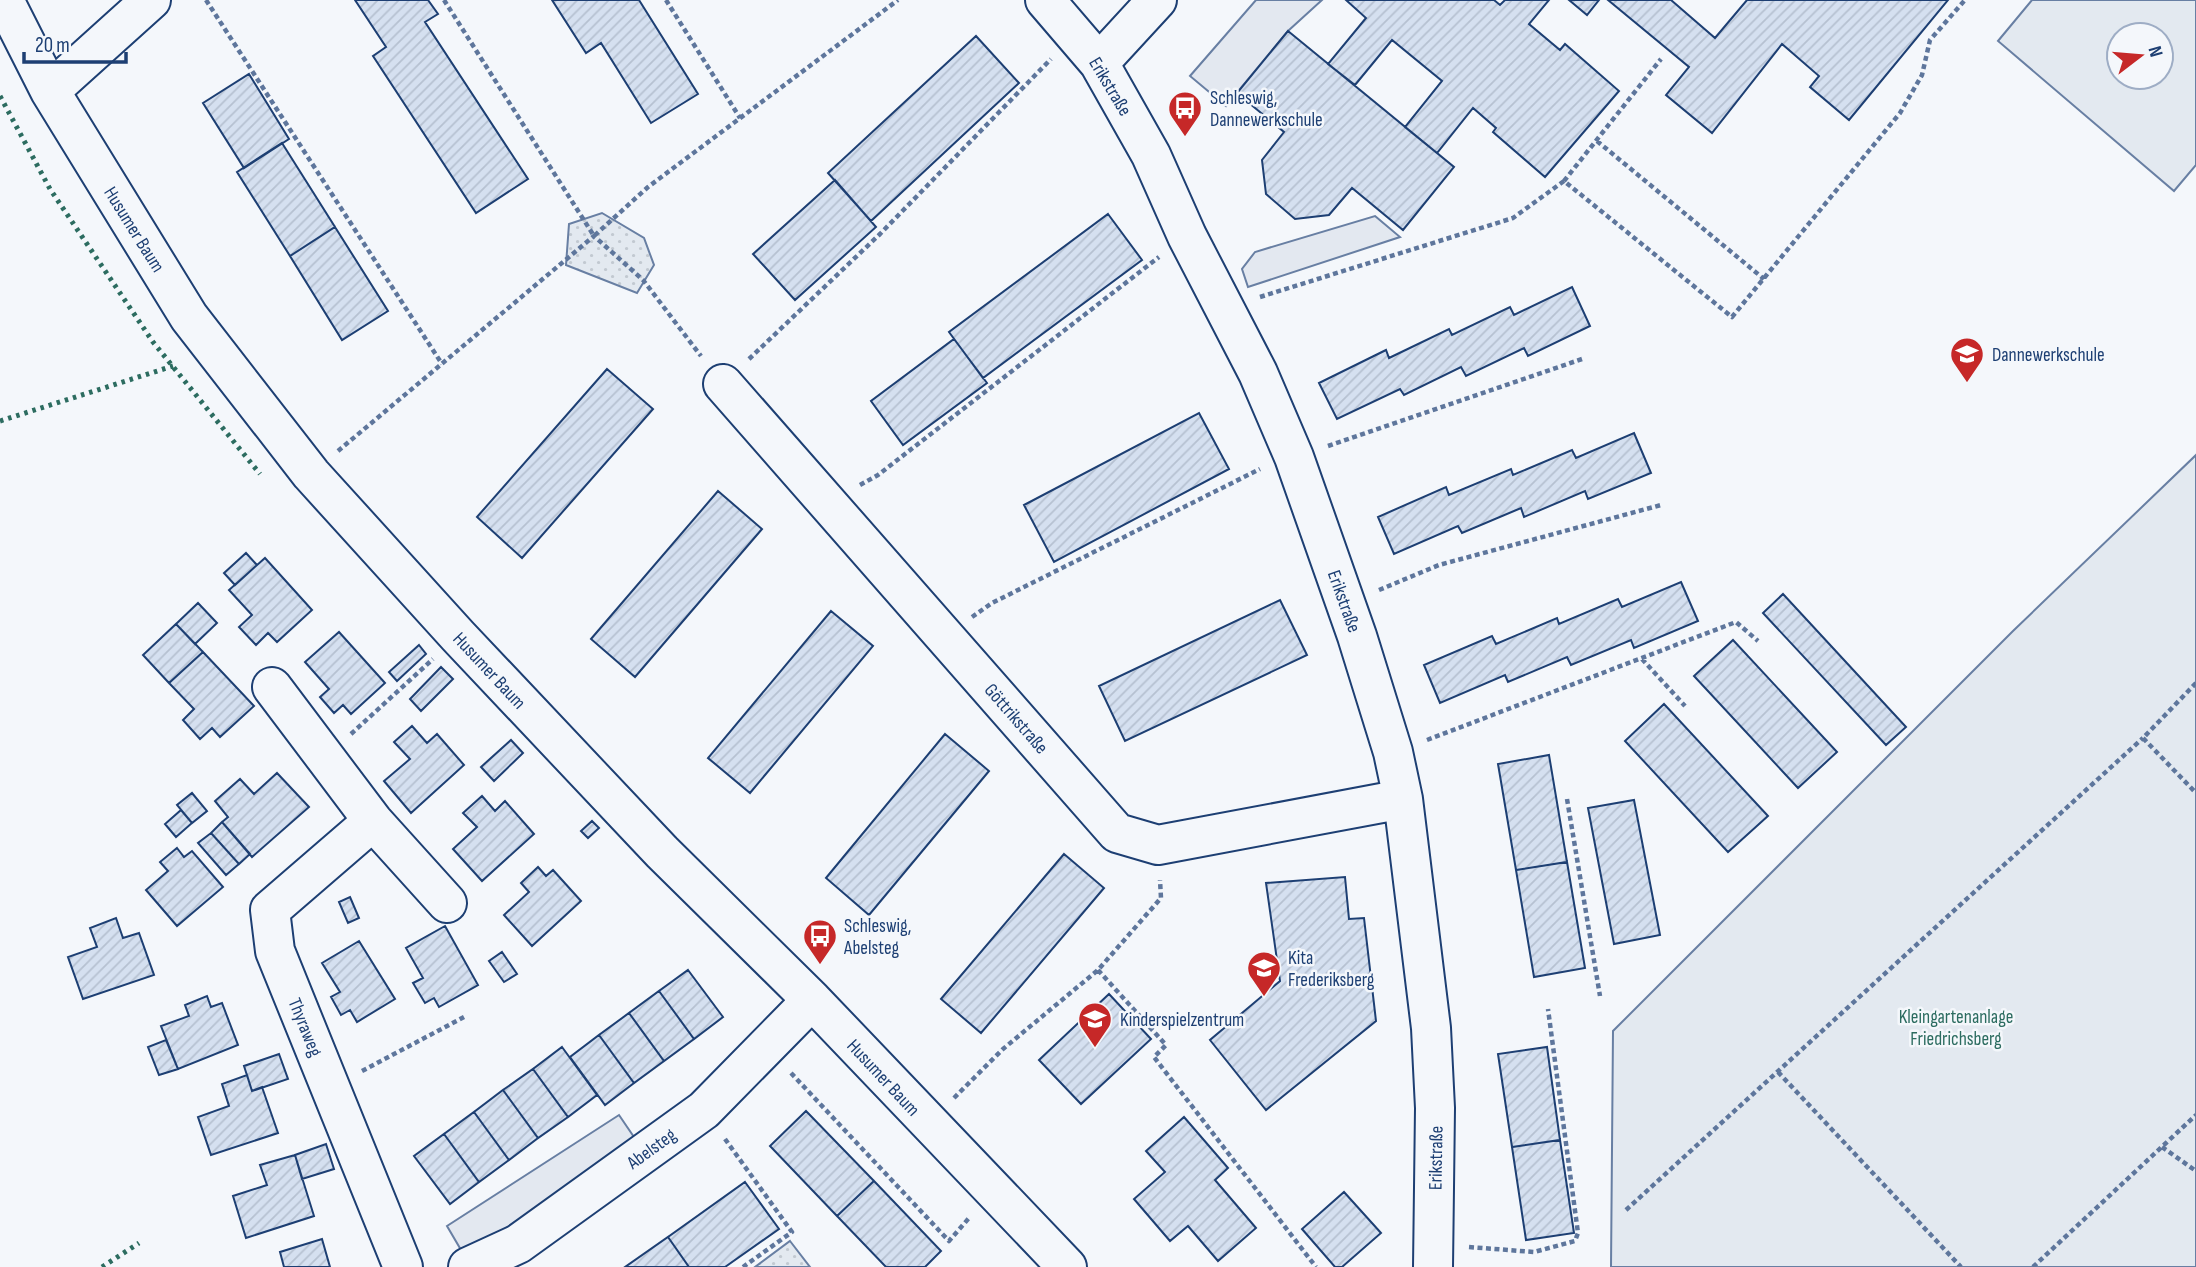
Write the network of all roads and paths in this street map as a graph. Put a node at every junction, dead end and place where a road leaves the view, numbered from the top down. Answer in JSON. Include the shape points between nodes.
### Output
{"nodes":[{"id":1,"x":4,"y":0,"type":"edge"},
{"id":2,"x":151,"y":0,"type":"edge"},
{"id":3,"x":206,"y":0,"type":"edge"},
{"id":4,"x":444,"y":0,"type":"edge"},
{"id":5,"x":666,"y":0,"type":"edge"},
{"id":6,"x":897,"y":0,"type":"edge"},
{"id":7,"x":1045,"y":0,"type":"edge"},
{"id":8,"x":1157,"y":0,"type":"edge"},
{"id":9,"x":1965,"y":0,"type":"edge"},
{"id":10,"x":1075,"y":34,"type":"junction"},
{"id":11,"x":1661,"y":59,"type":"dead end"},
{"id":12,"x":1099,"y":63,"type":"junction"},
{"id":13,"x":50,"y":91,"type":"junction"},
{"id":14,"x":740,"y":118,"type":"junction"},
{"id":15,"x":1597,"y":141,"type":"junction"},
{"id":16,"x":1564,"y":181,"type":"junction"},
{"id":17,"x":594,"y":236,"type":"junction"},
{"id":18,"x":1187,"y":236,"type":"junction"},
{"id":19,"x":1764,"y":279,"type":"junction"},
{"id":20,"x":1226,"y":308,"type":"junction"},
{"id":21,"x":1582,"y":359,"type":"dead end"},
{"id":22,"x":442,"y":364,"type":"junction"},
{"id":23,"x":723,"y":384,"type":"junction"},
{"id":24,"x":1294,"y":457,"type":"junction"},
{"id":25,"x":312,"y":474,"type":"junction"},
{"id":26,"x":825,"y":503,"type":"junction"},
{"id":27,"x":1661,"y":505,"type":"dead end"},
{"id":28,"x":1346,"y":604,"type":"junction"},
{"id":29,"x":458,"y":636,"type":"junction"},
{"id":30,"x":946,"y":636,"type":"junction"},
{"id":31,"x":1758,"y":641,"type":"dead end"},
{"id":32,"x":1642,"y":659,"type":"junction"},
{"id":33,"x":2196,"y":683,"type":"edge"},
{"id":34,"x":272,"y":688,"type":"dead end"},
{"id":35,"x":1685,"y":706,"type":"dead end"},
{"id":36,"x":2143,"y":737,"type":"junction"},
{"id":37,"x":1393,"y":752,"type":"junction"},
{"id":38,"x":325,"y":758,"type":"junction"},
{"id":39,"x":2196,"y":793,"type":"edge"},
{"id":40,"x":1403,"y":799,"type":"junction"},
{"id":41,"x":1567,"y":799,"type":"dead end"},
{"id":42,"x":373,"y":821,"type":"junction"},
{"id":43,"x":1158,"y":845,"type":"junction"},
{"id":44,"x":447,"y":903,"type":"dead end"},
{"id":45,"x":1098,"y":970,"type":"junction"},
{"id":46,"x":1600,"y":996,"type":"dead end"},
{"id":47,"x":812,"y":1000,"type":"junction"},
{"id":48,"x":1548,"y":1009,"type":"dead end"},
{"id":49,"x":464,"y":1017,"type":"dead end"},
{"id":50,"x":766,"y":1047,"type":"junction"},
{"id":51,"x":1778,"y":1072,"type":"junction"},
{"id":52,"x":330,"y":1088,"type":"junction"},
{"id":53,"x":951,"y":1101,"type":"dead end"},
{"id":54,"x":704,"y":1110,"type":"junction"},
{"id":55,"x":2196,"y":1115,"type":"edge"},
{"id":56,"x":2162,"y":1147,"type":"junction"},
{"id":57,"x":2196,"y":1171,"type":"edge"},
{"id":58,"x":994,"y":1191,"type":"junction"},
{"id":59,"x":1626,"y":1210,"type":"dead end"},
{"id":60,"x":1434,"y":1256,"type":"edge"},
{"id":61,"x":402,"y":1267,"type":"edge"},
{"id":62,"x":468,"y":1267,"type":"edge"},
{"id":63,"x":743,"y":1267,"type":"edge"},
{"id":64,"x":1067,"y":1267,"type":"edge"},
{"id":65,"x":1316,"y":1267,"type":"edge"},
{"id":66,"x":1961,"y":1267,"type":"edge"},
{"id":67,"x":2033,"y":1267,"type":"edge"}],
"edges":[{"from":1,"to":13,"type":"street","name":"Husumer Baum"},
{"from":2,"to":13,"type":"street"},
{"from":3,"to":22,"type":"path"},
{"from":4,"to":17,"type":"path"},
{"from":5,"to":14,"type":"path"},
{"from":6,"to":14,"type":"path"},
{"from":7,"to":10,"type":"street","name":"Erikstraße"},
{"from":8,"to":12,"type":"street"},
{"from":9,"to":19,"type":"path","via":[[1930,40],[1922,75],[1900,113]]},
{"from":10,"to":12,"type":"street","name":"Erikstraße"},
{"from":10,"to":23,"type":"path","via":[[880,234]]},
{"from":11,"to":15,"type":"path"},
{"from":12,"to":18,"type":"street","name":"Erikstraße","via":[[1151,155]]},
{"from":13,"to":25,"type":"street","name":"Husumer Baum","via":[[189,317]]},
{"from":14,"to":17,"type":"path","via":[[648,187]]},
{"from":15,"to":16,"type":"path"},
{"from":15,"to":19,"type":"path"},
{"from":16,"to":19,"type":"path","via":[[1732,317]]},
{"from":16,"to":20,"type":"path","via":[[1513,218]]},
{"from":17,"to":22,"type":"path"},
{"from":17,"to":23,"type":"path","via":[[643,280]]},
{"from":18,"to":20,"type":"street","name":"Erikstraße"},
{"from":18,"to":26,"type":"path","via":[[878,475]]},
{"from":20,"to":24,"type":"street","name":"Erikstraße"},
{"from":21,"to":24,"type":"path"},
{"from":22,"to":25,"type":"path"},
{"from":23,"to":26,"type":"street","name":"Göttrikstraße"},
{"from":24,"to":28,"type":"street","name":"Erikstraße"},
{"from":24,"to":30,"type":"path","via":[[1261,469],[992,603]]},
{"from":25,"to":29,"type":"street","name":"Husumer Baum"},
{"from":26,"to":30,"type":"street","name":"Göttrikstraße"},
{"from":27,"to":28,"type":"path","via":[[1439,565]]},
{"from":28,"to":37,"type":"street","name":"Erikstraße"},
{"from":29,"to":38,"type":"path"},
{"from":29,"to":47,"type":"street","name":"Husumer Baum","via":[[662,852]]},
{"from":30,"to":43,"type":"street","name":"Göttrikstraße","via":[[1116,833]]},
{"from":31,"to":32,"type":"path","via":[[1736,622]]},
{"from":32,"to":35,"type":"path"},
{"from":32,"to":37,"type":"path"},
{"from":33,"to":36,"type":"path"},
{"from":34,"to":38,"type":"street"},
{"from":36,"to":39,"type":"path"},
{"from":36,"to":51,"type":"path"},
{"from":37,"to":40,"type":"street","name":"Erikstraße"},
{"from":38,"to":42,"type":"street"},
{"from":40,"to":43,"type":"street","name":"Göttrikstraße"},
{"from":40,"to":60,"type":"street","name":"Erikstraße","via":[[1431,1028]]},
{"from":41,"to":46,"type":"path"},
{"from":42,"to":44,"type":"street"},
{"from":42,"to":52,"type":"street","name":"Thyraweg","via":[[270,910],[275,951]]},
{"from":43,"to":45,"type":"path","via":[[1161,898]]},
{"from":45,"to":53,"type":"path","via":[[1003,1049]]},
{"from":45,"to":65,"type":"path","via":[[1166,1045],[1154,1057]]},
{"from":47,"to":50,"type":"street","name":"Abelsteg"},
{"from":47,"to":58,"type":"street","name":"Husumer Baum"},
{"from":48,"to":60,"type":"path","via":[[1578,1233],[1575,1241],[1534,1252]]},
{"from":49,"to":52,"type":"path"},
{"from":50,"to":54,"type":"street","name":"Abelsteg"},
{"from":50,"to":58,"type":"path","via":[[949,1241]]},
{"from":51,"to":59,"type":"path"},
{"from":51,"to":66,"type":"path"},
{"from":52,"to":61,"type":"street","name":"Thyraweg"},
{"from":54,"to":62,"type":"street","name":"Abelsteg","via":[[518,1244]]},
{"from":54,"to":63,"type":"path","via":[[792,1232]]},
{"from":55,"to":56,"type":"path"},
{"from":56,"to":57,"type":"path"},
{"from":56,"to":67,"type":"path"},
{"from":58,"to":64,"type":"street","name":"Husumer Baum"}]}
